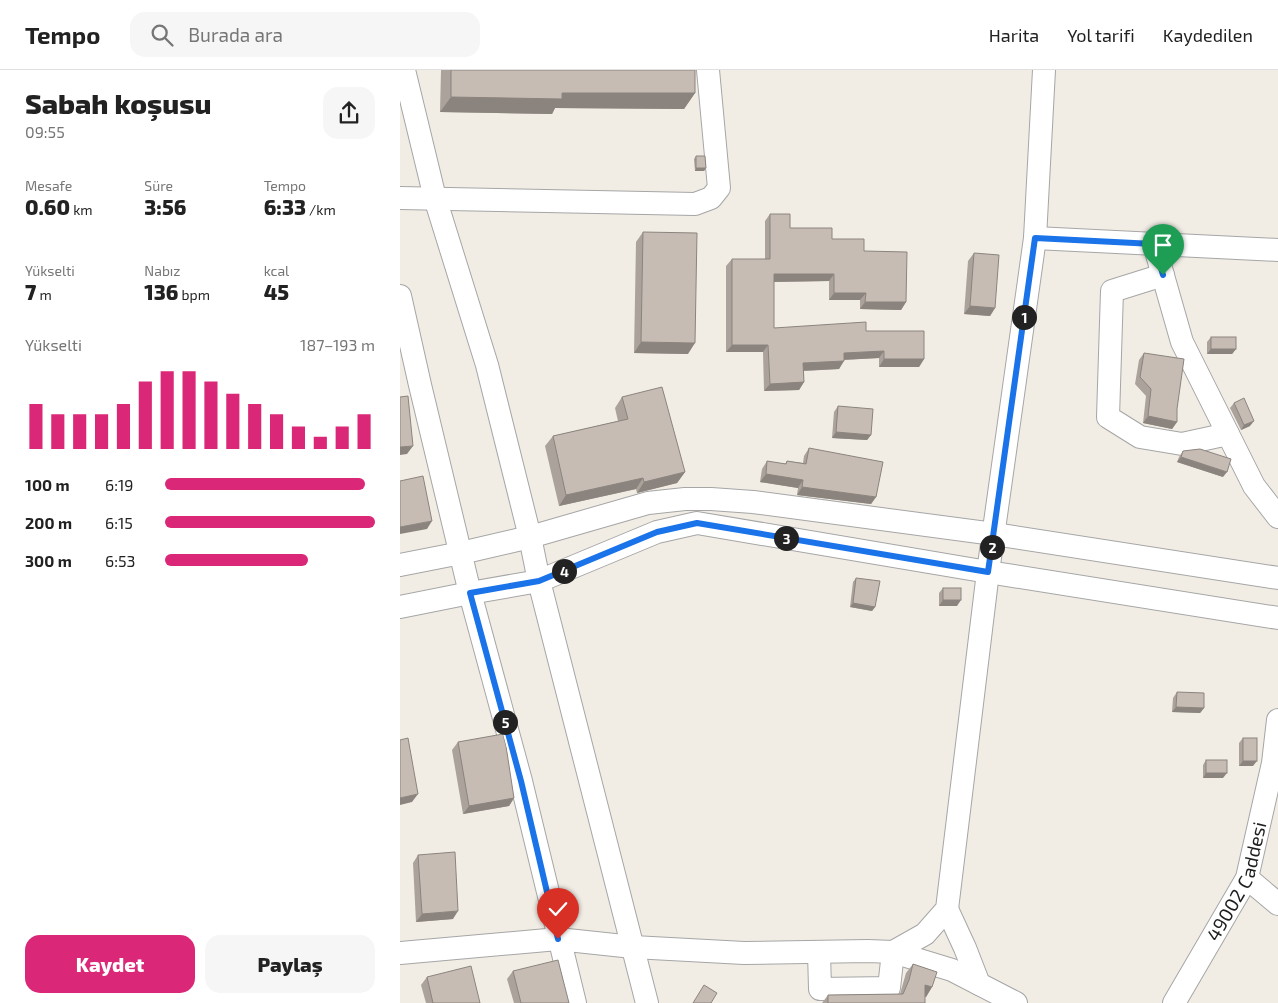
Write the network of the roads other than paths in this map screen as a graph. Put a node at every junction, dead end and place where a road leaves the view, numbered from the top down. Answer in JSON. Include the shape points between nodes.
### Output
{"nodes":[{"id":1,"x":404,"y":70,"type":"edge"},
{"id":2,"x":708,"y":70,"type":"edge"},
{"id":3,"x":1044,"y":70,"type":"edge"},
{"id":4,"x":400,"y":198,"type":"edge"},
{"id":5,"x":435,"y":198,"type":"junction"},
{"id":6,"x":1035,"y":238,"type":"junction"},
{"id":7,"x":1154,"y":244,"type":"junction"},
{"id":8,"x":1278,"y":250,"type":"edge"},
{"id":9,"x":1163,"y":275,"type":"junction"},
{"id":10,"x":400,"y":296,"type":"edge"},
{"id":11,"x":410,"y":386,"type":"edge"},
{"id":12,"x":1228,"y":434,"type":"junction"},
{"id":13,"x":1278,"y":517,"type":"edge"},
{"id":14,"x":994,"y":534,"type":"junction"},
{"id":15,"x":530,"y":537,"type":"junction"},
{"id":16,"x":461,"y":553,"type":"junction"},
{"id":17,"x":400,"y":565,"type":"edge"},
{"id":18,"x":988,"y":572,"type":"junction"},
{"id":19,"x":1278,"y":578,"type":"edge"},
{"id":20,"x":539,"y":581,"type":"junction"},
{"id":21,"x":470,"y":593,"type":"junction"},
{"id":22,"x":400,"y":607,"type":"edge"},
{"id":23,"x":1278,"y":618,"type":"edge"},
{"id":24,"x":1278,"y":720,"type":"edge"},
{"id":25,"x":1247,"y":878,"type":"junction"},
{"id":26,"x":1278,"y":904,"type":"edge"},
{"id":27,"x":947,"y":908,"type":"junction"},
{"id":28,"x":558,"y":939,"type":"junction"},
{"id":29,"x":633,"y":946,"type":"junction"},
{"id":30,"x":819,"y":952,"type":"junction"},
{"id":31,"x":893,"y":952,"type":"junction"},
{"id":32,"x":400,"y":953,"type":"edge"},
{"id":33,"x":979,"y":984,"type":"junction"},
{"id":34,"x":889,"y":996,"type":"edge"},
{"id":35,"x":575,"y":1003,"type":"edge"},
{"id":36,"x":647,"y":1003,"type":"edge"},
{"id":37,"x":1016,"y":1003,"type":"edge"},
{"id":38,"x":1174,"y":1003,"type":"edge"}],
"edges":[{"from":1,"to":5,"type":"street"},
{"from":2,"to":5,"type":"street","via":[[719,188],[711,198],[694,204]]},
{"from":3,"to":6,"type":"street"},
{"from":4,"to":5,"type":"street"},
{"from":5,"to":15,"type":"street","via":[[487,365]]},
{"from":6,"to":7,"type":"street"},
{"from":6,"to":14,"type":"street"},
{"from":7,"to":8,"type":"street"},
{"from":7,"to":9,"type":"street"},
{"from":9,"to":12,"type":"street","via":[[1182,342]]},
{"from":9,"to":12,"type":"street","via":[[1112,291],[1108,418],[1140,437],[1182,444]]},
{"from":10,"to":11,"type":"street"},
{"from":11,"to":16,"type":"street"},
{"from":12,"to":13,"type":"street","via":[[1254,486]]},
{"from":14,"to":15,"type":"street","via":[[753,502],[685,499],[648,502]]},
{"from":14,"to":18,"type":"street"},
{"from":14,"to":19,"type":"street"},
{"from":15,"to":16,"type":"street"},
{"from":15,"to":20,"type":"street"},
{"from":16,"to":17,"type":"street"},
{"from":16,"to":21,"type":"street"},
{"from":18,"to":20,"type":"street","via":[[697,523],[657,532]]},
{"from":18,"to":23,"type":"street"},
{"from":18,"to":27,"type":"street"},
{"from":20,"to":21,"type":"street"},
{"from":20,"to":29,"type":"street"},
{"from":21,"to":22,"type":"street"},
{"from":21,"to":28,"type":"street","via":[[521,781]]},
{"from":24,"to":25,"type":"street","name":"49002 Caddesi","via":[[1273,763]]},
{"from":25,"to":26,"type":"street"},
{"from":25,"to":38,"type":"street","name":"49002 Caddesi"},
{"from":27,"to":31,"type":"street","via":[[925,934]]},
{"from":27,"to":33,"type":"street"},
{"from":28,"to":29,"type":"street"},
{"from":28,"to":32,"type":"street"},
{"from":28,"to":35,"type":"street"},
{"from":29,"to":30,"type":"street","via":[[744,953]]},
{"from":29,"to":36,"type":"street"},
{"from":30,"to":31,"type":"street"},
{"from":30,"to":34,"type":"street","via":[[820,989]]},
{"from":31,"to":33,"type":"street","via":[[952,970]]},
{"from":31,"to":34,"type":"street"},
{"from":33,"to":37,"type":"street"}]}
